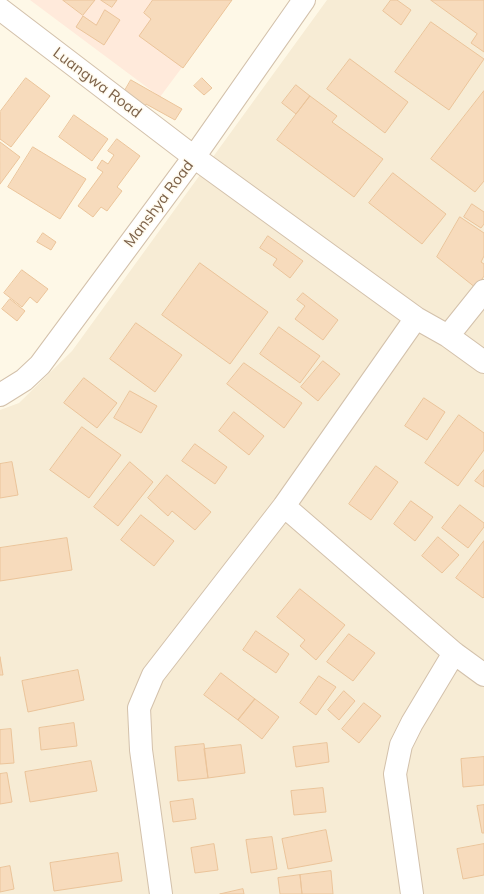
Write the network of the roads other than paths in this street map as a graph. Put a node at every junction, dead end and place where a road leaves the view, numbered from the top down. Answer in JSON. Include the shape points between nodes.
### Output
{"nodes":[{"id":1,"x":304,"y":0,"type":"edge"},
{"id":2,"x":0,"y":9,"type":"edge"},
{"id":3,"x":194,"y":157,"type":"junction"},
{"id":4,"x":484,"y":290,"type":"edge"},
{"id":5,"x":416,"y":318,"type":"junction"},
{"id":6,"x":448,"y":336,"type":"junction"},
{"id":7,"x":484,"y":362,"type":"edge"},
{"id":8,"x":0,"y":395,"type":"edge"},
{"id":9,"x":284,"y":506,"type":"junction"},
{"id":10,"x":454,"y":653,"type":"junction"},
{"id":11,"x":484,"y":675,"type":"edge"},
{"id":12,"x":161,"y":894,"type":"edge"},
{"id":13,"x":412,"y":894,"type":"edge"}],
"edges":[{"from":1,"to":3,"type":"street","name":"Manshya Road"},
{"from":2,"to":3,"type":"street","name":"Luangwa Road"},
{"from":3,"to":5,"type":"street","name":"Luangwa Road"},
{"from":3,"to":8,"type":"street","name":"Manshya Road","via":[[40,365],[24,380]]},
{"from":4,"to":6,"type":"street"},
{"from":5,"to":6,"type":"street","name":"Luangwa Road"},
{"from":5,"to":9,"type":"street"},
{"from":6,"to":7,"type":"street","name":"Luangwa Road"},
{"from":9,"to":10,"type":"street"},
{"from":9,"to":12,"type":"street","via":[[153,676],[139,708],[141,750]]},
{"from":10,"to":11,"type":"street"},
{"from":10,"to":13,"type":"street","via":[[412,723],[401,746],[395,774]]}]}
